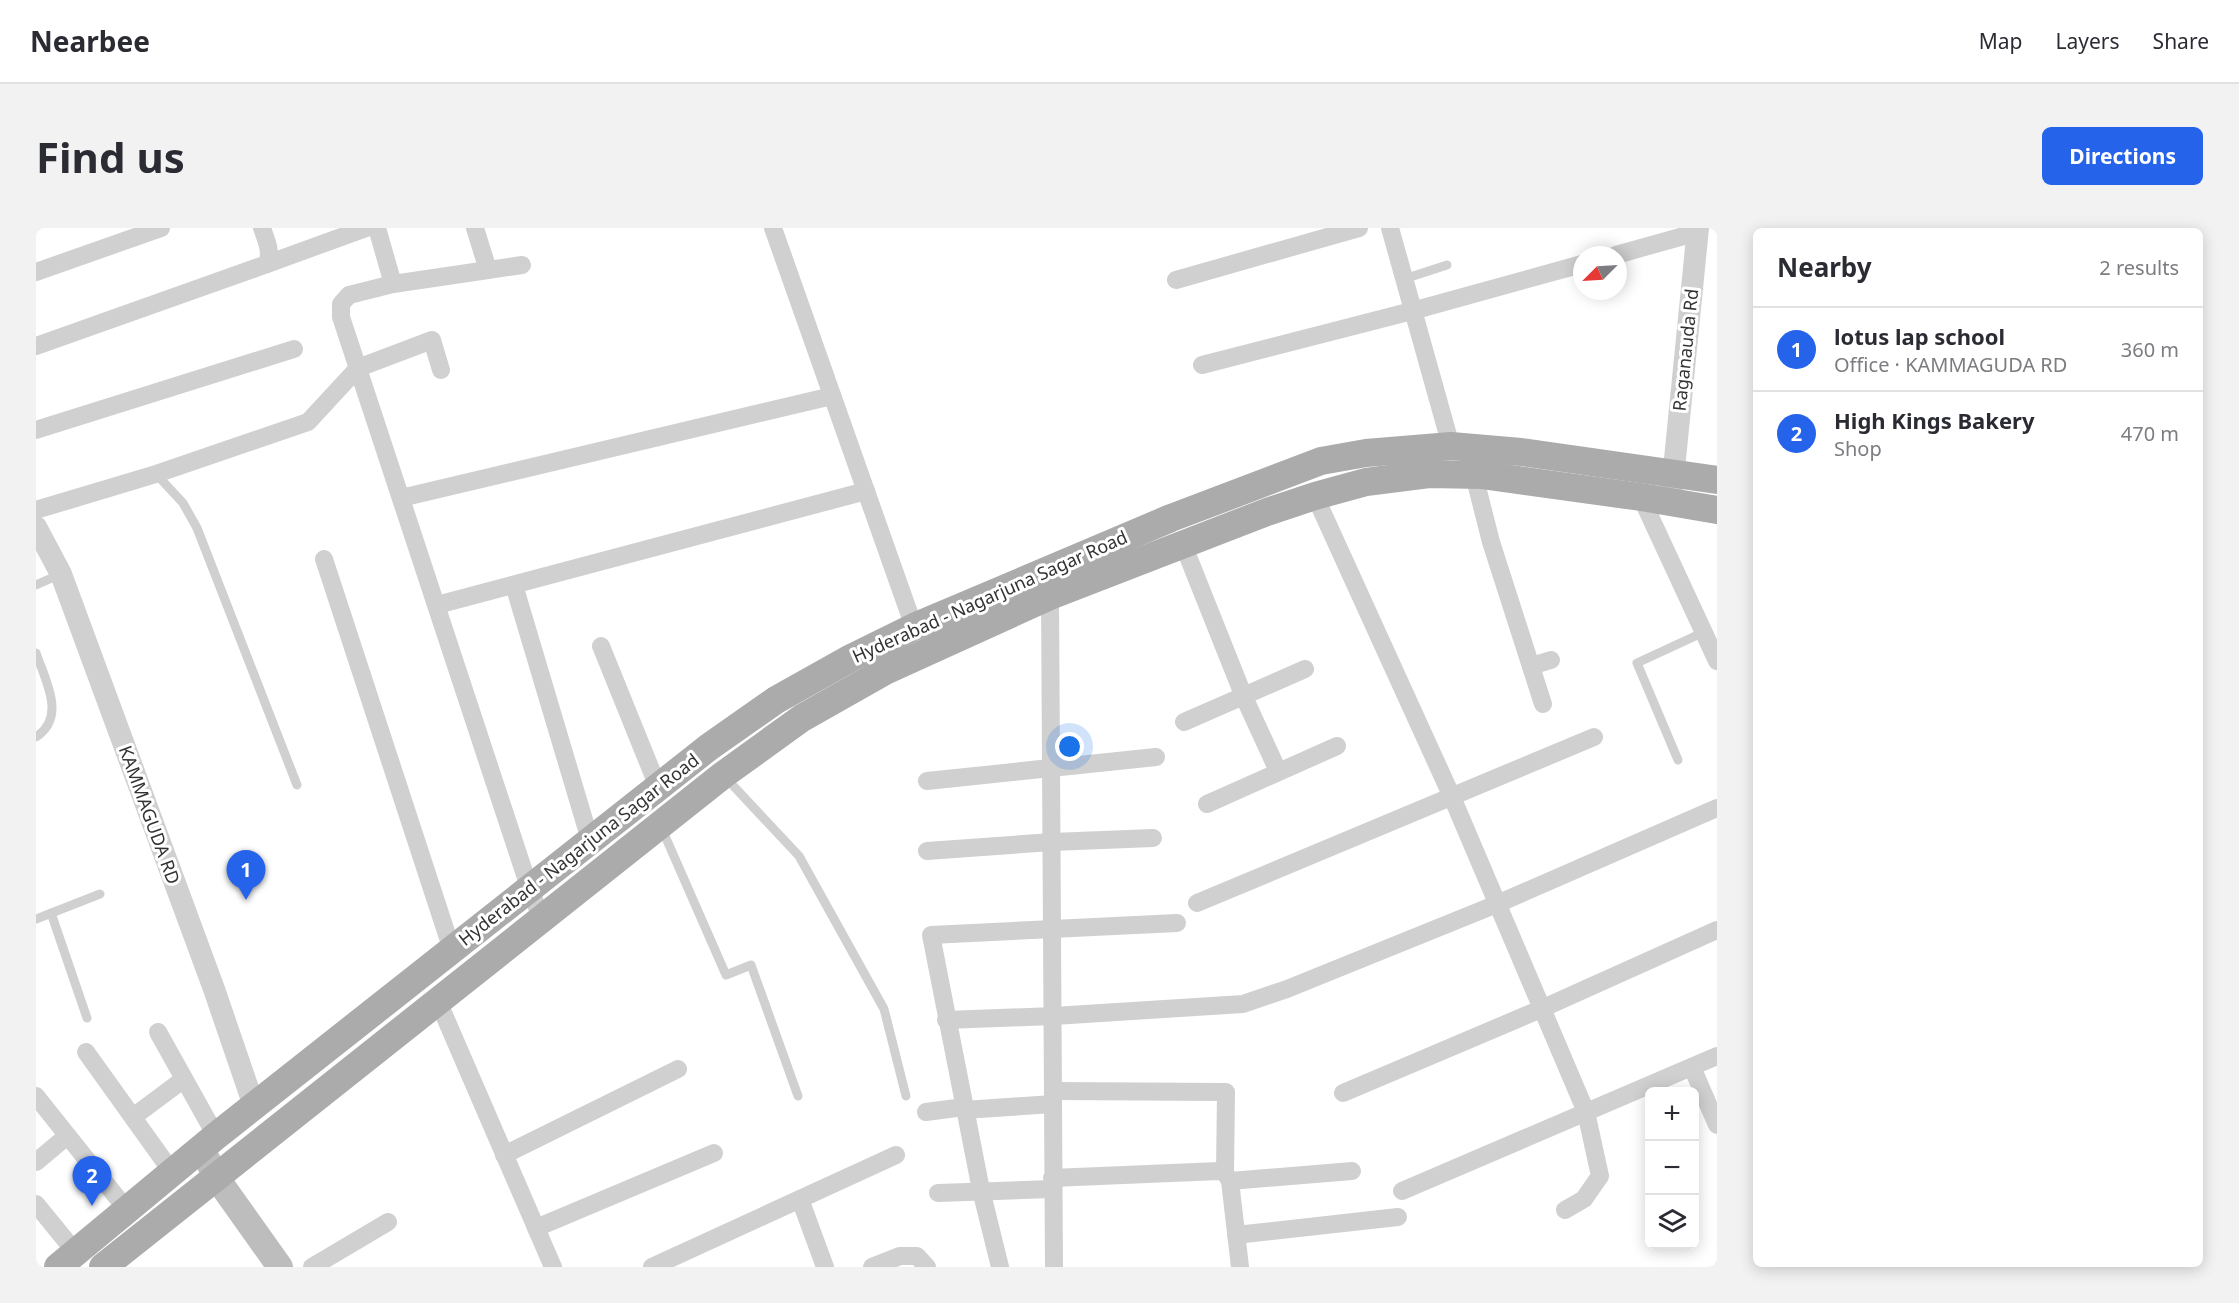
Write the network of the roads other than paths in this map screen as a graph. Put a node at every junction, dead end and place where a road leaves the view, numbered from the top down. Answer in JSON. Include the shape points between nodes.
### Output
{"nodes":[{"id":1,"x":161,"y":228,"type":"edge"},
{"id":2,"x":262,"y":228,"type":"edge"},
{"id":3,"x":366,"y":228,"type":"edge"},
{"id":4,"x":377,"y":228,"type":"edge"},
{"id":5,"x":475,"y":228,"type":"edge"},
{"id":6,"x":773,"y":228,"type":"edge"},
{"id":7,"x":1359,"y":228,"type":"edge"},
{"id":8,"x":1390,"y":228,"type":"edge"},
{"id":9,"x":1698,"y":230,"type":"edge"},
{"id":10,"x":1627,"y":252,"type":"edge"},
{"id":11,"x":267,"y":264,"type":"junction"},
{"id":12,"x":522,"y":265,"type":"dead end"},
{"id":13,"x":1447,"y":266,"type":"dead end"},
{"id":14,"x":1573,"y":266,"type":"edge"},
{"id":15,"x":488,"y":270,"type":"junction"},
{"id":16,"x":36,"y":272,"type":"edge"},
{"id":17,"x":1404,"y":279,"type":"junction"},
{"id":18,"x":1176,"y":280,"type":"dead end"},
{"id":19,"x":393,"y":284,"type":"junction"},
{"id":20,"x":1412,"y":311,"type":"junction"},
{"id":21,"x":36,"y":346,"type":"edge"},
{"id":22,"x":294,"y":349,"type":"dead end"},
{"id":23,"x":1202,"y":365,"type":"dead end"},
{"id":24,"x":358,"y":368,"type":"junction"},
{"id":25,"x":441,"y":370,"type":"dead end"},
{"id":26,"x":832,"y":396,"type":"junction"},
{"id":27,"x":36,"y":430,"type":"edge"},
{"id":28,"x":1451,"y":446,"type":"junction"},
{"id":29,"x":1674,"y":473,"type":"junction"},
{"id":30,"x":156,"y":474,"type":"junction"},
{"id":31,"x":1474,"y":475,"type":"junction"},
{"id":32,"x":1717,"y":480,"type":"edge"},
{"id":33,"x":866,"y":491,"type":"junction"},
{"id":34,"x":1315,"y":496,"type":"junction"},
{"id":35,"x":1641,"y":497,"type":"junction"},
{"id":36,"x":401,"y":498,"type":"junction"},
{"id":37,"x":1670,"y":502,"type":"junction"},
{"id":38,"x":36,"y":510,"type":"edge"},
{"id":39,"x":1717,"y":510,"type":"edge"},
{"id":40,"x":36,"y":527,"type":"edge"},
{"id":41,"x":1183,"y":544,"type":"junction"},
{"id":42,"x":324,"y":559,"type":"dead end"},
{"id":43,"x":61,"y":574,"type":"junction"},
{"id":44,"x":36,"y":585,"type":"edge"},
{"id":45,"x":514,"y":585,"type":"junction"},
{"id":46,"x":1050,"y":596,"type":"junction"},
{"id":47,"x":437,"y":605,"type":"junction"},
{"id":48,"x":914,"y":627,"type":"junction"},
{"id":49,"x":1704,"y":632,"type":"junction"},
{"id":50,"x":601,"y":646,"type":"dead end"},
{"id":51,"x":36,"y":653,"type":"edge"},
{"id":52,"x":1551,"y":660,"type":"dead end"},
{"id":53,"x":1717,"y":661,"type":"edge"},
{"id":54,"x":1531,"y":666,"type":"junction"},
{"id":55,"x":1305,"y":669,"type":"dead end"},
{"id":56,"x":1244,"y":697,"type":"junction"},
{"id":57,"x":1543,"y":704,"type":"dead end"},
{"id":58,"x":1184,"y":722,"type":"dead end"},
{"id":59,"x":36,"y":737,"type":"edge"},
{"id":60,"x":1594,"y":737,"type":"dead end"},
{"id":61,"x":1337,"y":746,"type":"dead end"},
{"id":62,"x":1156,"y":757,"type":"dead end"},
{"id":63,"x":1678,"y":760,"type":"dead end"},
{"id":64,"x":1051,"y":768,"type":"junction"},
{"id":65,"x":1278,"y":771,"type":"junction"},
{"id":66,"x":723,"y":776,"type":"junction"},
{"id":67,"x":927,"y":780,"type":"dead end"},
{"id":68,"x":297,"y":785,"type":"dead end"},
{"id":69,"x":658,"y":787,"type":"junction"},
{"id":70,"x":1452,"y":797,"type":"junction"},
{"id":71,"x":1207,"y":804,"type":"dead end"},
{"id":72,"x":1717,"y":808,"type":"edge"},
{"id":73,"x":661,"y":826,"type":"junction"},
{"id":74,"x":1154,"y":838,"type":"dead end"},
{"id":75,"x":590,"y":840,"type":"junction"},
{"id":76,"x":1052,"y":842,"type":"junction"},
{"id":77,"x":927,"y":851,"type":"dead end"},
{"id":78,"x":530,"y":890,"type":"junction"},
{"id":79,"x":100,"y":894,"type":"dead end"},
{"id":80,"x":1197,"y":903,"type":"dead end"},
{"id":81,"x":1497,"y":904,"type":"junction"},
{"id":82,"x":51,"y":913,"type":"junction"},
{"id":83,"x":36,"y":919,"type":"edge"},
{"id":84,"x":542,"y":919,"type":"junction"},
{"id":85,"x":1177,"y":923,"type":"dead end"},
{"id":86,"x":1053,"y":929,"type":"junction"},
{"id":87,"x":1717,"y":930,"type":"edge"},
{"id":88,"x":452,"y":950,"type":"junction"},
{"id":89,"x":438,"y":1001,"type":"junction"},
{"id":90,"x":1541,"y":1009,"type":"junction"},
{"id":91,"x":1054,"y":1016,"type":"junction"},
{"id":92,"x":87,"y":1018,"type":"dead end"},
{"id":93,"x":946,"y":1020,"type":"junction"},
{"id":94,"x":158,"y":1032,"type":"dead end"},
{"id":95,"x":86,"y":1052,"type":"dead end"},
{"id":96,"x":1717,"y":1056,"type":"edge"},
{"id":97,"x":1692,"y":1067,"type":"junction"},
{"id":98,"x":678,"y":1069,"type":"dead end"},
{"id":99,"x":184,"y":1079,"type":"junction"},
{"id":100,"x":1343,"y":1094,"type":"dead end"},
{"id":101,"x":36,"y":1096,"type":"edge"},
{"id":102,"x":798,"y":1096,"type":"dead end"},
{"id":103,"x":906,"y":1096,"type":"dead end"},
{"id":104,"x":1054,"y":1098,"type":"junction"},
{"id":105,"x":254,"y":1107,"type":"junction"},
{"id":106,"x":964,"y":1108,"type":"junction"},
{"id":107,"x":926,"y":1112,"type":"dead end"},
{"id":108,"x":1586,"y":1112,"type":"junction"},
{"id":109,"x":133,"y":1117,"type":"junction"},
{"id":110,"x":1717,"y":1125,"type":"edge"},
{"id":111,"x":67,"y":1136,"type":"junction"},
{"id":112,"x":209,"y":1142,"type":"junction"},
{"id":113,"x":714,"y":1153,"type":"dead end"},
{"id":114,"x":504,"y":1155,"type":"junction"},
{"id":115,"x":896,"y":1155,"type":"dead end"},
{"id":116,"x":36,"y":1161,"type":"edge"},
{"id":117,"x":1352,"y":1170,"type":"dead end"},
{"id":118,"x":172,"y":1172,"type":"junction"},
{"id":119,"x":216,"y":1177,"type":"junction"},
{"id":120,"x":1227,"y":1177,"type":"junction"},
{"id":121,"x":1052,"y":1183,"type":"junction"},
{"id":122,"x":981,"y":1190,"type":"junction"},
{"id":123,"x":1402,"y":1191,"type":"dead end"},
{"id":124,"x":938,"y":1193,"type":"dead end"},
{"id":125,"x":800,"y":1199,"type":"junction"},
{"id":126,"x":36,"y":1204,"type":"edge"},
{"id":127,"x":127,"y":1210,"type":"junction"},
{"id":128,"x":1565,"y":1210,"type":"dead end"},
{"id":129,"x":1398,"y":1217,"type":"dead end"},
{"id":130,"x":388,"y":1222,"type":"dead end"},
{"id":131,"x":536,"y":1228,"type":"junction"},
{"id":132,"x":1236,"y":1235,"type":"junction"},
{"id":133,"x":67,"y":1260,"type":"edge"},
{"id":134,"x":105,"y":1266,"type":"edge"},
{"id":135,"x":280,"y":1267,"type":"edge"},
{"id":136,"x":312,"y":1267,"type":"edge"},
{"id":137,"x":553,"y":1267,"type":"edge"},
{"id":138,"x":652,"y":1267,"type":"edge"},
{"id":139,"x":825,"y":1267,"type":"edge"},
{"id":140,"x":872,"y":1267,"type":"edge"},
{"id":141,"x":927,"y":1267,"type":"edge"},
{"id":142,"x":1000,"y":1267,"type":"edge"},
{"id":143,"x":1054,"y":1267,"type":"edge"},
{"id":144,"x":1240,"y":1267,"type":"edge"}],
"edges":[{"from":1,"to":16,"type":"street"},
{"from":2,"to":11,"type":"street","via":[[270,256]]},
{"from":3,"to":11,"type":"street"},
{"from":4,"to":19,"type":"street"},
{"from":5,"to":15,"type":"street"},
{"from":6,"to":26,"type":"street"},
{"from":7,"to":18,"type":"street"},
{"from":8,"to":17,"type":"street"},
{"from":9,"to":10,"type":"street"},
{"from":9,"to":29,"type":"street","name":"Raganauda Rd"},
{"from":11,"to":21,"type":"street"},
{"from":12,"to":15,"type":"street"},
{"from":13,"to":17,"type":"lane"},
{"from":14,"to":20,"type":"street"},
{"from":15,"to":19,"type":"street"},
{"from":17,"to":20,"type":"street"},
{"from":19,"to":24,"type":"street","via":[[349,295],[341,304],[341,317]]},
{"from":20,"to":23,"type":"street"},
{"from":20,"to":28,"type":"street"},
{"from":22,"to":27,"type":"street"},
{"from":24,"to":25,"type":"street","via":[[432,340]]},
{"from":24,"to":30,"type":"street","via":[[308,422]]},
{"from":24,"to":36,"type":"street"},
{"from":26,"to":33,"type":"street"},
{"from":26,"to":36,"type":"street"},
{"from":28,"to":29,"type":"main road","name":"Hyderabad - Nagarjuna Sagar Road"},
{"from":28,"to":48,"type":"main road","name":"Hyderabad - Nagarjuna Sagar Road","via":[[1321,461],[1171,518]]},
{"from":29,"to":32,"type":"main road","name":"Hyderabad - Nagarjuna Sagar Road"},
{"from":29,"to":37,"type":"street","name":"Raganauda Rd"},
{"from":30,"to":38,"type":"street"},
{"from":30,"to":68,"type":"lane","via":[[183,503],[197,528]]},
{"from":31,"to":34,"type":"main road","name":"Hyderabad - Nagarjuna Sagar Road","via":[[1429,474],[1366,482]]},
{"from":31,"to":35,"type":"main road","name":"Hyderabad - Nagarjuna Sagar Road"},
{"from":31,"to":54,"type":"street"},
{"from":33,"to":45,"type":"street"},
{"from":33,"to":48,"type":"street"},
{"from":34,"to":41,"type":"main road","name":"Hyderabad - Nagarjuna Sagar Road"},
{"from":34,"to":70,"type":"street"},
{"from":35,"to":37,"type":"main road","name":"Hyderabad - Nagarjuna Sagar Road"},
{"from":35,"to":49,"type":"street"},
{"from":36,"to":47,"type":"street"},
{"from":37,"to":39,"type":"main road","name":"Hyderabad - Nagarjuna Sagar Road"},
{"from":40,"to":43,"type":"street","name":"KAMMAGUDA RD"},
{"from":41,"to":46,"type":"main road","name":"Hyderabad - Nagarjuna Sagar Road"},
{"from":41,"to":56,"type":"street"},
{"from":42,"to":88,"type":"street"},
{"from":43,"to":44,"type":"lane"},
{"from":43,"to":105,"type":"street","name":"KAMMAGUDA RD"},
{"from":45,"to":47,"type":"street"},
{"from":45,"to":75,"type":"street"},
{"from":46,"to":64,"type":"street"},
{"from":46,"to":66,"type":"main road","name":"Hyderabad - Nagarjuna Sagar Road","via":[[885,671],[802,718]]},
{"from":47,"to":78,"type":"street"},
{"from":48,"to":69,"type":"main road","name":"Hyderabad - Nagarjuna Sagar Road","via":[[776,700]]},
{"from":49,"to":53,"type":"street"},
{"from":49,"to":63,"type":"lane","via":[[1637,663]]},
{"from":50,"to":69,"type":"street"},
{"from":51,"to":59,"type":"lane","via":[[53,702],[52,718]]},
{"from":52,"to":54,"type":"street"},
{"from":54,"to":57,"type":"street"},
{"from":55,"to":56,"type":"street"},
{"from":56,"to":58,"type":"street"},
{"from":56,"to":65,"type":"street"},
{"from":60,"to":70,"type":"street"},
{"from":61,"to":65,"type":"street"},
{"from":62,"to":64,"type":"street"},
{"from":64,"to":67,"type":"street"},
{"from":64,"to":76,"type":"street"},
{"from":65,"to":71,"type":"street"},
{"from":66,"to":73,"type":"main road","name":"Hyderabad - Nagarjuna Sagar Road"},
{"from":66,"to":103,"type":"lane","via":[[800,856],[884,1009]]},
{"from":69,"to":75,"type":"main road","name":"Hyderabad - Nagarjuna Sagar Road"},
{"from":70,"to":80,"type":"street"},
{"from":70,"to":81,"type":"street"},
{"from":72,"to":81,"type":"street"},
{"from":73,"to":84,"type":"main road","name":"Hyderabad - Nagarjuna Sagar Road"},
{"from":73,"to":102,"type":"lane","via":[[726,975],[750,965]]},
{"from":74,"to":76,"type":"street"},
{"from":75,"to":78,"type":"main road","name":"Hyderabad - Nagarjuna Sagar Road"},
{"from":76,"to":77,"type":"street"},
{"from":76,"to":86,"type":"street"},
{"from":78,"to":84,"type":"street"},
{"from":78,"to":88,"type":"main road","name":"Hyderabad - Nagarjuna Sagar Road"},
{"from":79,"to":82,"type":"lane"},
{"from":81,"to":90,"type":"street"},
{"from":81,"to":91,"type":"street","via":[[1287,990],[1243,1004]]},
{"from":82,"to":83,"type":"lane"},
{"from":82,"to":92,"type":"lane"},
{"from":84,"to":89,"type":"main road","name":"Hyderabad - Nagarjuna Sagar Road"},
{"from":85,"to":86,"type":"street"},
{"from":86,"to":91,"type":"street"},
{"from":86,"to":93,"type":"street","via":[[931,936]]},
{"from":87,"to":90,"type":"street"},
{"from":88,"to":105,"type":"main road","name":"Hyderabad - Nagarjuna Sagar Road"},
{"from":89,"to":114,"type":"street"},
{"from":89,"to":119,"type":"main road","name":"Hyderabad - Nagarjuna Sagar Road"},
{"from":90,"to":100,"type":"street"},
{"from":90,"to":108,"type":"street"},
{"from":91,"to":93,"type":"street"},
{"from":91,"to":104,"type":"street"},
{"from":93,"to":106,"type":"street"},
{"from":94,"to":99,"type":"street"},
{"from":95,"to":109,"type":"street"},
{"from":96,"to":97,"type":"street"},
{"from":97,"to":108,"type":"street"},
{"from":97,"to":110,"type":"street"},
{"from":98,"to":114,"type":"street"},
{"from":99,"to":109,"type":"street"},
{"from":99,"to":112,"type":"street"},
{"from":101,"to":111,"type":"street"},
{"from":104,"to":106,"type":"street"},
{"from":104,"to":120,"type":"street","via":[[1226,1092]]},
{"from":104,"to":121,"type":"street"},
{"from":105,"to":112,"type":"main road","name":"Hyderabad - Nagarjuna Sagar Road"},
{"from":106,"to":107,"type":"street"},
{"from":106,"to":122,"type":"street"},
{"from":108,"to":123,"type":"street"},
{"from":108,"to":128,"type":"street","via":[[1600,1176],[1584,1199]]},
{"from":109,"to":118,"type":"street"},
{"from":111,"to":116,"type":"street"},
{"from":111,"to":127,"type":"street"},
{"from":112,"to":118,"type":"main road","name":"Hyderabad - Nagarjuna Sagar Road"},
{"from":112,"to":119,"type":"main road"},
{"from":113,"to":131,"type":"street"},
{"from":114,"to":131,"type":"street"},
{"from":115,"to":125,"type":"street"},
{"from":117,"to":120,"type":"street"},
{"from":118,"to":127,"type":"main road","name":"Hyderabad - Nagarjuna Sagar Road"},
{"from":119,"to":134,"type":"main road","name":"Hyderabad - Nagarjuna Sagar Road"},
{"from":119,"to":135,"type":"main road"},
{"from":120,"to":121,"type":"street","via":[[1219,1171]]},
{"from":120,"to":132,"type":"street"},
{"from":121,"to":122,"type":"street"},
{"from":121,"to":143,"type":"street"},
{"from":122,"to":124,"type":"street"},
{"from":122,"to":142,"type":"street"},
{"from":125,"to":138,"type":"street"},
{"from":125,"to":139,"type":"street"},
{"from":126,"to":133,"type":"street"},
{"from":127,"to":133,"type":"main road","name":"Hyderabad - Nagarjuna Sagar Road"},
{"from":129,"to":132,"type":"street"},
{"from":130,"to":136,"type":"street"},
{"from":131,"to":137,"type":"street"},
{"from":132,"to":144,"type":"street"},
{"from":140,"to":141,"type":"street","via":[[900,1256],[917,1256]]}]}
